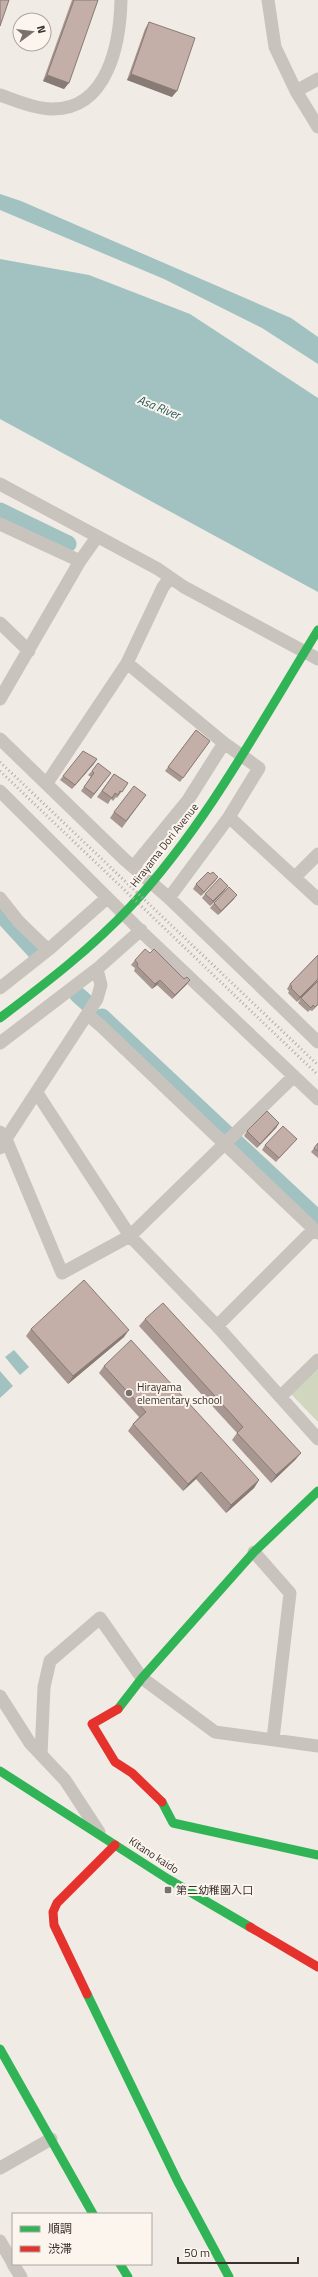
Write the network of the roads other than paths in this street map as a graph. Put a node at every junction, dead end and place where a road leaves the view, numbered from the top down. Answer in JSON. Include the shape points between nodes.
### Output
{"nodes":[{"id":1,"x":121,"y":0,"type":"edge"},
{"id":2,"x":268,"y":0,"type":"edge"},
{"id":3,"x":318,"y":79,"type":"edge"},
{"id":4,"x":296,"y":90,"type":"junction"},
{"id":5,"x":0,"y":95,"type":"edge"},
{"id":6,"x":318,"y":127,"type":"edge"},
{"id":7,"x":0,"y":484,"type":"edge"},
{"id":8,"x":0,"y":524,"type":"edge"},
{"id":9,"x":97,"y":536,"type":"junction"},
{"id":10,"x":80,"y":561,"type":"junction"},
{"id":11,"x":170,"y":578,"type":"junction"},
{"id":12,"x":0,"y":623,"type":"edge"},
{"id":13,"x":318,"y":630,"type":"edge"},
{"id":14,"x":308,"y":648,"type":"junction"},
{"id":15,"x":29,"y":651,"type":"junction"},
{"id":16,"x":318,"y":659,"type":"edge"},
{"id":17,"x":127,"y":663,"type":"junction"},
{"id":18,"x":0,"y":699,"type":"edge"},
{"id":19,"x":0,"y":739,"type":"edge"},
{"id":20,"x":224,"y":743,"type":"junction"},
{"id":21,"x":47,"y":783,"type":"junction"},
{"id":22,"x":0,"y":791,"type":"edge"},
{"id":23,"x":229,"y":817,"type":"junction"},
{"id":24,"x":318,"y":854,"type":"edge"},
{"id":25,"x":134,"y":866,"type":"junction"},
{"id":26,"x":295,"y":877,"type":"junction"},
{"id":27,"x":0,"y":898,"type":"edge"},
{"id":28,"x":107,"y":898,"type":"junction"},
{"id":29,"x":169,"y":898,"type":"junction"},
{"id":30,"x":318,"y":899,"type":"edge"},
{"id":31,"x":141,"y":930,"type":"junction"},
{"id":32,"x":48,"y":950,"type":"junction"},
{"id":33,"x":97,"y":970,"type":"junction"},
{"id":34,"x":0,"y":988,"type":"edge"},
{"id":35,"x":88,"y":1016,"type":"junction"},
{"id":36,"x":0,"y":1018,"type":"edge"},
{"id":37,"x":318,"y":1042,"type":"edge"},
{"id":38,"x":0,"y":1043,"type":"edge"},
{"id":39,"x":294,"y":1076,"type":"junction"},
{"id":40,"x":37,"y":1093,"type":"junction"},
{"id":41,"x":318,"y":1099,"type":"edge"},
{"id":42,"x":2,"y":1140,"type":"edge"},
{"id":43,"x":223,"y":1144,"type":"junction"},
{"id":44,"x":316,"y":1231,"type":"edge"},
{"id":45,"x":130,"y":1236,"type":"junction"},
{"id":46,"x":217,"y":1326,"type":"junction"},
{"id":47,"x":318,"y":1360,"type":"edge"},
{"id":48,"x":280,"y":1397,"type":"junction"},
{"id":49,"x":318,"y":1439,"type":"edge"},
{"id":50,"x":318,"y":1491,"type":"edge"},
{"id":51,"x":254,"y":1552,"type":"junction"},
{"id":52,"x":142,"y":1678,"type":"junction"},
{"id":53,"x":0,"y":1696,"type":"edge"},
{"id":54,"x":273,"y":1739,"type":"junction"},
{"id":55,"x":318,"y":1746,"type":"edge"},
{"id":56,"x":41,"y":1755,"type":"junction"},
{"id":57,"x":0,"y":1771,"type":"edge"},
{"id":58,"x":101,"y":1836,"type":"junction"},
{"id":59,"x":115,"y":1845,"type":"junction"},
{"id":60,"x":318,"y":1855,"type":"edge"},
{"id":61,"x":318,"y":1967,"type":"edge"},
{"id":62,"x":0,"y":2049,"type":"edge"},
{"id":63,"x":50,"y":2139,"type":"junction"},
{"id":64,"x":0,"y":2168,"type":"edge"},
{"id":65,"x":91,"y":2213,"type":"edge"},
{"id":66,"x":0,"y":2241,"type":"edge"},
{"id":67,"x":12,"y":2262,"type":"edge"},
{"id":68,"x":14,"y":2265,"type":"edge"},
{"id":69,"x":121,"y":2265,"type":"edge"},
{"id":70,"x":21,"y":2277,"type":"edge"},
{"id":71,"x":128,"y":2277,"type":"edge"},
{"id":72,"x":229,"y":2277,"type":"edge"}],
"edges":[{"from":1,"to":5,"type":"street","via":[[119,27],[110,68],[100,85],[90,95],[74,105],[54,109],[34,106]]},
{"from":2,"to":4,"type":"street","via":[[275,47]]},
{"from":3,"to":4,"type":"street"},
{"from":4,"to":6,"type":"street"},
{"from":7,"to":9,"type":"street"},
{"from":8,"to":10,"type":"street"},
{"from":9,"to":10,"type":"street"},
{"from":9,"to":11,"type":"street"},
{"from":10,"to":15,"type":"street"},
{"from":11,"to":14,"type":"street"},
{"from":11,"to":17,"type":"street","via":[[163,587]]},
{"from":12,"to":15,"type":"street"},
{"from":13,"to":14,"type":"street","name":"Hirayama Dori Avenue"},
{"from":14,"to":16,"type":"street"},
{"from":14,"to":36,"type":"street","name":"Hirayama Dori Avenue","via":[[205,812],[146,890],[65,967]]},
{"from":15,"to":18,"type":"street"},
{"from":17,"to":20,"type":"street"},
{"from":17,"to":21,"type":"street"},
{"from":19,"to":21,"type":"street"},
{"from":20,"to":23,"type":"street","via":[[259,768]]},
{"from":20,"to":25,"type":"street","via":[[188,800]]},
{"from":21,"to":25,"type":"street"},
{"from":22,"to":28,"type":"street"},
{"from":23,"to":26,"type":"street"},
{"from":23,"to":29,"type":"street"},
{"from":24,"to":26,"type":"street"},
{"from":25,"to":29,"type":"street"},
{"from":26,"to":30,"type":"street"},
{"from":27,"to":32,"type":"street","via":[[19,922]]},
{"from":28,"to":31,"type":"street"},
{"from":28,"to":32,"type":"street"},
{"from":29,"to":37,"type":"street"},
{"from":31,"to":33,"type":"street"},
{"from":31,"to":39,"type":"street"},
{"from":32,"to":34,"type":"street"},
{"from":33,"to":35,"type":"street","via":[[100,991]]},
{"from":33,"to":38,"type":"street"},
{"from":35,"to":40,"type":"street"},
{"from":35,"to":43,"type":"street"},
{"from":39,"to":41,"type":"street"},
{"from":39,"to":43,"type":"street"},
{"from":40,"to":42,"type":"street"},
{"from":40,"to":45,"type":"street"},
{"from":42,"to":45,"type":"street","via":[[62,1273]]},
{"from":43,"to":44,"type":"street"},
{"from":43,"to":45,"type":"street"},
{"from":44,"to":46,"type":"street"},
{"from":45,"to":46,"type":"street"},
{"from":46,"to":48,"type":"street"},
{"from":47,"to":48,"type":"street"},
{"from":48,"to":49,"type":"street"},
{"from":50,"to":51,"type":"street"},
{"from":51,"to":52,"type":"street"},
{"from":51,"to":54,"type":"street","via":[[290,1592]]},
{"from":52,"to":54,"type":"street","via":[[215,1732]]},
{"from":52,"to":56,"type":"street","via":[[100,1618],[50,1661],[44,1687]]},
{"from":52,"to":60,"type":"street","via":[[119,1709],[92,1724],[115,1762],[132,1773],[161,1800],[173,1823]]},
{"from":53,"to":56,"type":"street","via":[[30,1743]]},
{"from":54,"to":55,"type":"street"},
{"from":56,"to":58,"type":"street","via":[[64,1780]]},
{"from":57,"to":58,"type":"street","name":"Kitano kaido"},
{"from":58,"to":59,"type":"street","name":"Kitano kaido"},
{"from":59,"to":61,"type":"street","name":"Kitano kaido"},
{"from":59,"to":72,"type":"street","via":[[57,1903],[53,1912],[54,1925],[178,2182]]},
{"from":62,"to":63,"type":"street"},
{"from":63,"to":64,"type":"street"},
{"from":63,"to":65,"type":"street"},
{"from":66,"to":67,"type":"street"},
{"from":68,"to":70,"type":"street"},
{"from":69,"to":71,"type":"street"}]}
